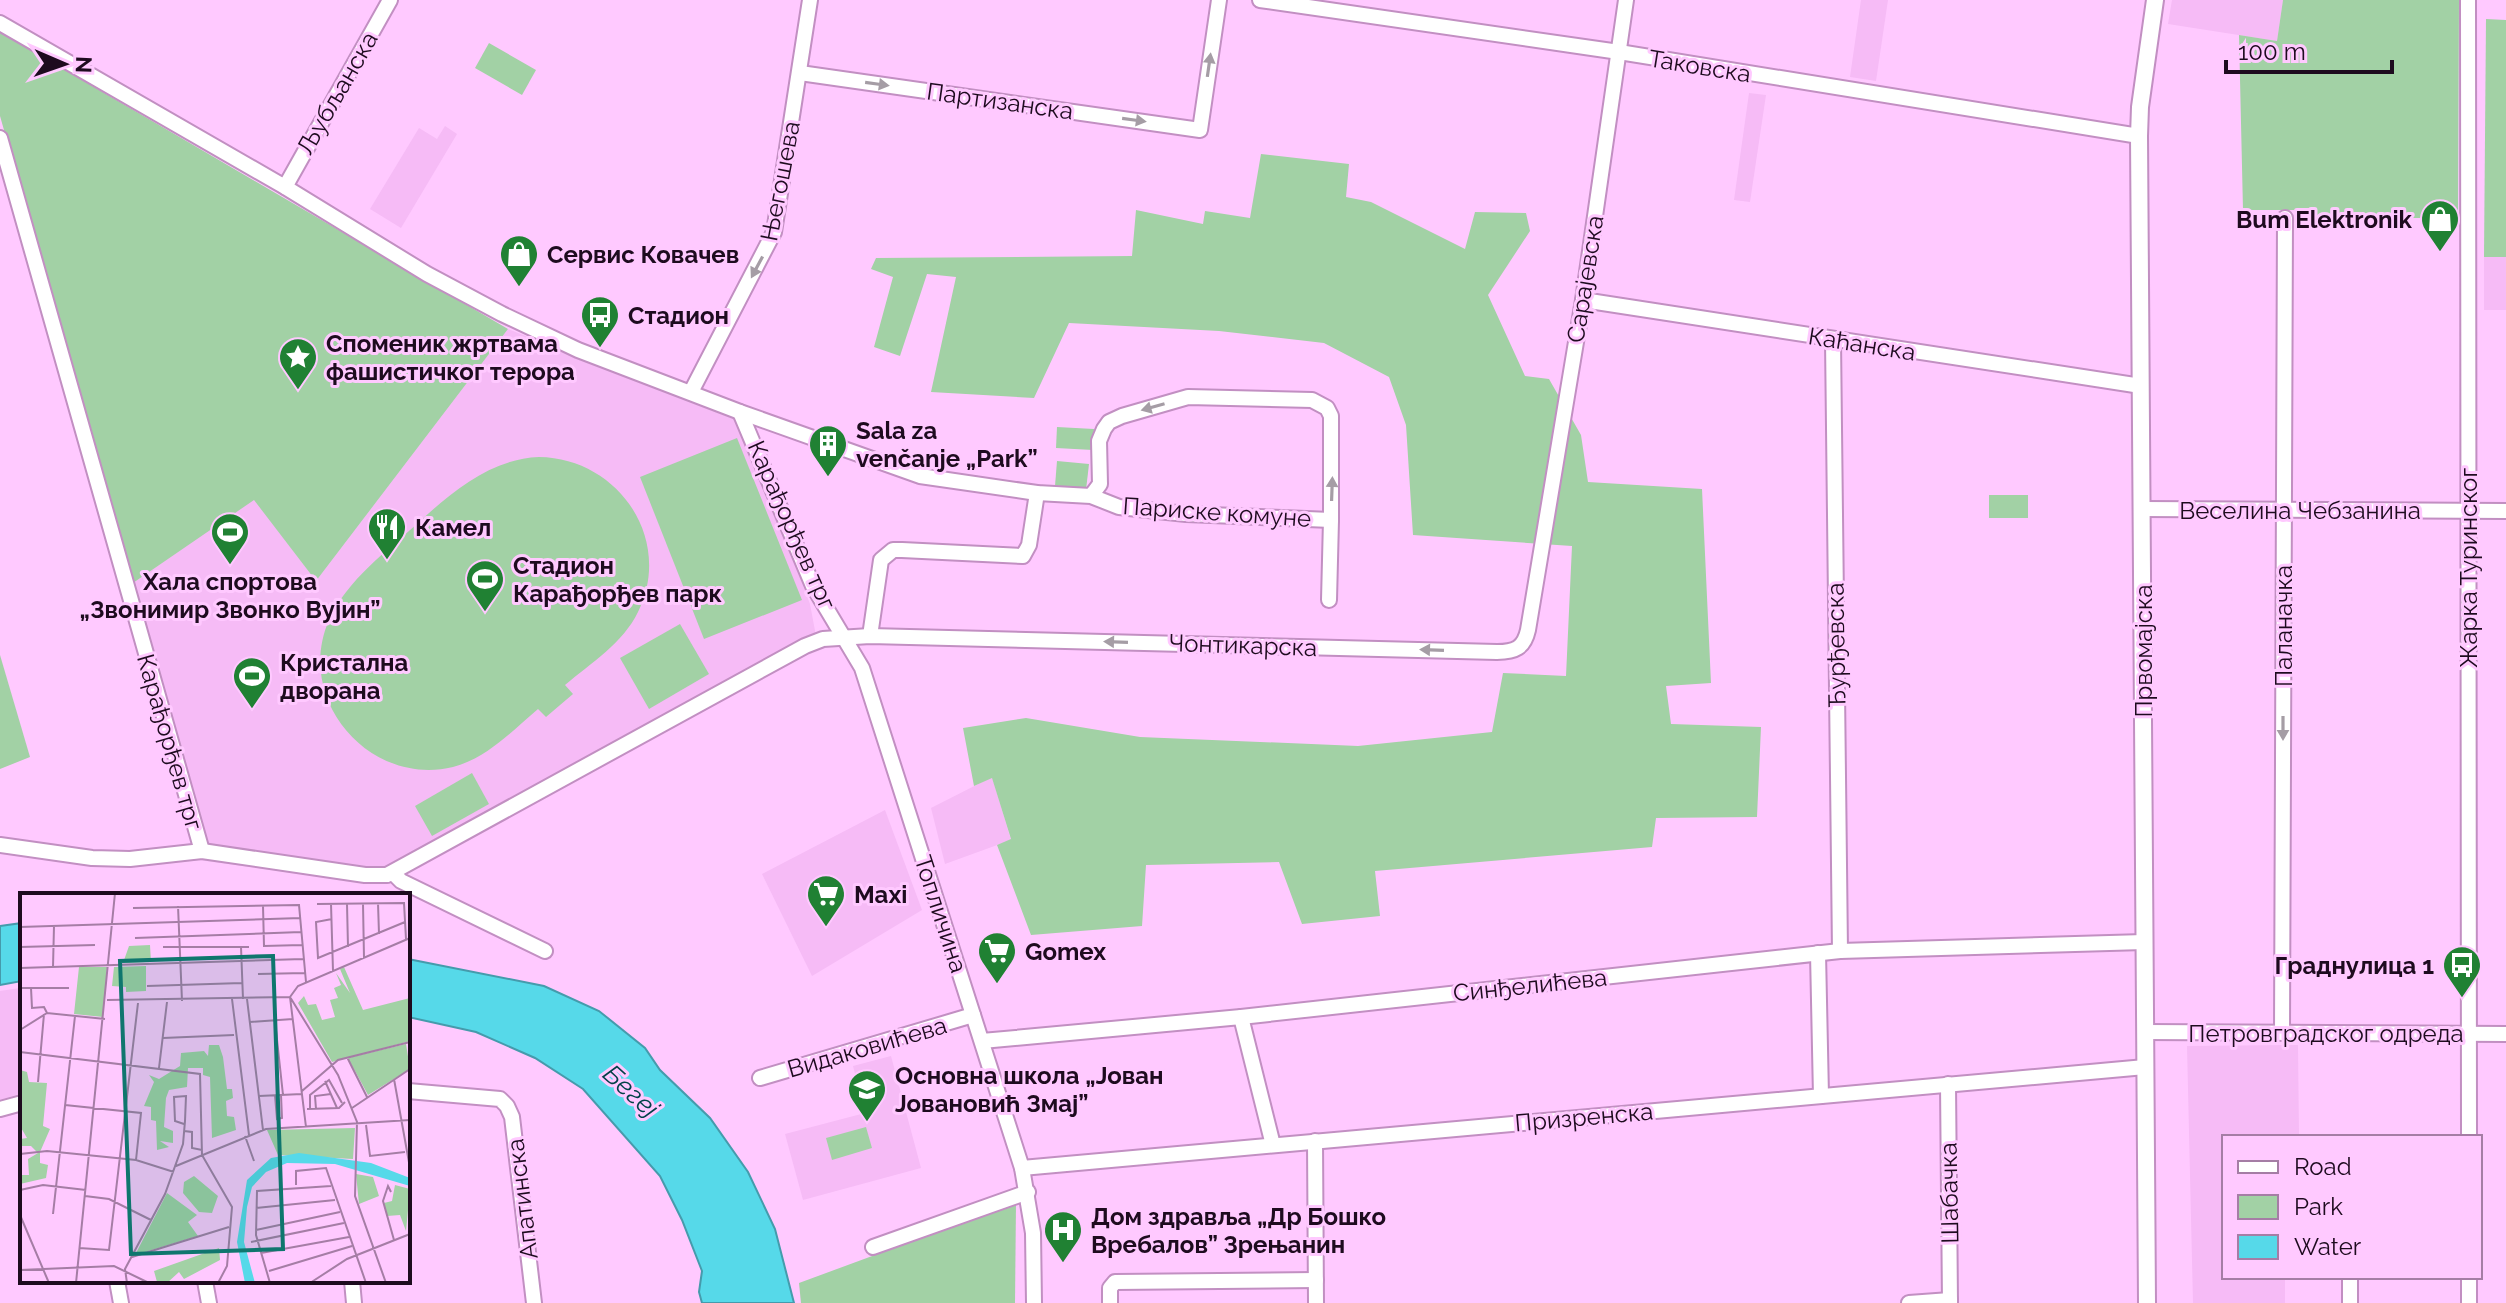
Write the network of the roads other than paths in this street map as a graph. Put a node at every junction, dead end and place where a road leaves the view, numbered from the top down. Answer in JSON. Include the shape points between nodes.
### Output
{"nodes":[{"id":1,"x":390,"y":0,"type":"edge"},
{"id":2,"x":810,"y":0,"type":"edge"},
{"id":3,"x":1219,"y":0,"type":"edge"},
{"id":4,"x":1260,"y":0,"type":"edge"},
{"id":5,"x":1626,"y":0,"type":"edge"},
{"id":6,"x":2155,"y":0,"type":"edge"},
{"id":7,"x":2468,"y":0,"type":"edge"},
{"id":8,"x":0,"y":23,"type":"edge"},
{"id":9,"x":1619,"y":52,"type":"junction"},
{"id":10,"x":800,"y":73,"type":"junction"},
{"id":11,"x":2139,"y":136,"type":"junction"},
{"id":12,"x":0,"y":138,"type":"edge"},
{"id":13,"x":285,"y":187,"type":"junction"},
{"id":14,"x":2285,"y":218,"type":"dead end"},
{"id":15,"x":1583,"y":300,"type":"junction"},
{"id":16,"x":1833,"y":340,"type":"junction"},
{"id":17,"x":2141,"y":386,"type":"junction"},
{"id":18,"x":691,"y":392,"type":"junction"},
{"id":19,"x":740,"y":412,"type":"junction"},
{"id":20,"x":1037,"y":493,"type":"junction"},
{"id":21,"x":1091,"y":496,"type":"junction"},
{"id":22,"x":2142,"y":509,"type":"junction"},
{"id":23,"x":2284,"y":510,"type":"junction"},
{"id":24,"x":2468,"y":510,"type":"junction"},
{"id":25,"x":2506,"y":511,"type":"edge"},
{"id":26,"x":1331,"y":520,"type":"junction"},
{"id":27,"x":1540,"y":556,"type":"joint"},
{"id":28,"x":1329,"y":600,"type":"dead end"},
{"id":29,"x":870,"y":636,"type":"junction"},
{"id":30,"x":846,"y":638,"type":"junction"},
{"id":31,"x":0,"y":845,"type":"edge"},
{"id":32,"x":202,"y":851,"type":"junction"},
{"id":33,"x":393,"y":873,"type":"junction"},
{"id":34,"x":2144,"y":942,"type":"junction"},
{"id":35,"x":545,"y":951,"type":"dead end"},
{"id":36,"x":1840,"y":951,"type":"junction"},
{"id":37,"x":1818,"y":953,"type":"junction"},
{"id":38,"x":973,"y":1015,"type":"junction"},
{"id":39,"x":1241,"y":1017,"type":"junction"},
{"id":40,"x":2145,"y":1032,"type":"junction"},
{"id":41,"x":2282,"y":1033,"type":"junction"},
{"id":42,"x":2469,"y":1034,"type":"junction"},
{"id":43,"x":2506,"y":1034,"type":"edge"},
{"id":44,"x":982,"y":1041,"type":"junction"},
{"id":45,"x":2145,"y":1067,"type":"junction"},
{"id":46,"x":760,"y":1078,"type":"dead end"},
{"id":47,"x":1948,"y":1084,"type":"junction"},
{"id":48,"x":410,"y":1091,"type":"edge"},
{"id":49,"x":1821,"y":1096,"type":"junction"},
{"id":50,"x":20,"y":1104,"type":"edge"},
{"id":51,"x":0,"y":1109,"type":"edge"},
{"id":52,"x":2469,"y":1135,"type":"edge"},
{"id":53,"x":1315,"y":1141,"type":"junction"},
{"id":54,"x":1273,"y":1145,"type":"junction"},
{"id":55,"x":1022,"y":1168,"type":"junction"},
{"id":56,"x":1028,"y":1192,"type":"junction"},
{"id":57,"x":873,"y":1247,"type":"dead end"},
{"id":58,"x":2350,"y":1279,"type":"edge"},
{"id":59,"x":2469,"y":1279,"type":"edge"},
{"id":60,"x":1316,"y":1280,"type":"junction"},
{"id":61,"x":117,"y":1283,"type":"edge"},
{"id":62,"x":205,"y":1283,"type":"edge"},
{"id":63,"x":352,"y":1283,"type":"edge"},
{"id":64,"x":1950,"y":1301,"type":"edge"},
{"id":65,"x":121,"y":1303,"type":"edge"},
{"id":66,"x":209,"y":1303,"type":"edge"},
{"id":67,"x":354,"y":1303,"type":"edge"},
{"id":68,"x":534,"y":1303,"type":"edge"},
{"id":69,"x":1034,"y":1303,"type":"edge"},
{"id":70,"x":1110,"y":1303,"type":"edge"},
{"id":71,"x":1316,"y":1303,"type":"edge"},
{"id":72,"x":1909,"y":1303,"type":"edge"},
{"id":73,"x":2147,"y":1303,"type":"edge"},
{"id":74,"x":2350,"y":1303,"type":"edge"},
{"id":75,"x":2469,"y":1303,"type":"edge"}],
"edges":[{"from":1,"to":13,"type":"street","name":"Љубљанска"},
{"from":2,"to":10,"type":"street","name":"Његошева"},
{"from":10,"to":3,"type":"street","name":"Партизанска","one_way":true,"via":[[1200,130]]},
{"from":4,"to":9,"type":"street","name":"Таковска"},
{"from":5,"to":9,"type":"street","name":"Сарајевска"},
{"from":6,"to":11,"type":"street","name":"Првомајска"},
{"from":7,"to":24,"type":"street","name":"Жарка Туринског"},
{"from":8,"to":13,"type":"street","name":"Карађорђев трг"},
{"from":9,"to":11,"type":"street","name":"Таковска"},
{"from":9,"to":15,"type":"street","name":"Сарајевска"},
{"from":10,"to":18,"type":"street","name":"Његошева","one_way":true,"via":[[774,232]]},
{"from":11,"to":17,"type":"street","name":"Првомајска"},
{"from":12,"to":32,"type":"street","name":"Карађорђев трг"},
{"from":13,"to":18,"type":"street","name":"Карађорђев трг","via":[[502,314],[578,350]]},
{"from":14,"to":23,"type":"street","name":"Паланачка"},
{"from":15,"to":16,"type":"street","name":"Каћанска"},
{"from":15,"to":27,"type":"street","name":"Сарајевска"},
{"from":16,"to":17,"type":"street","name":"Каћанска"},
{"from":16,"to":36,"type":"street","name":"Ђурђевска"},
{"from":17,"to":22,"type":"street","name":"Првомајска"},
{"from":18,"to":19,"type":"street","name":"Карађорђев трг"},
{"from":19,"to":20,"type":"street","name":"Карађорђев трг","via":[[920,476]]},
{"from":19,"to":30,"type":"street","name":"Карађорђев трг","via":[[813,586]]},
{"from":20,"to":21,"type":"street","name":"Карађорђев трг"},
{"from":20,"to":29,"type":"street","name":"Карађорђев трг","via":[[1023,556],[887,553],[881,560]]},
{"from":21,"to":26,"type":"street","name":"Париске комуне","via":[[1119,507],[1186,514]]},
{"from":26,"to":21,"type":"street","name":"Париске комуне","one_way":true,"via":[[1333,426],[1327,408],[1312,400],[1188,397],[1122,416],[1109,422],[1099,441],[1100,484]]},
{"from":22,"to":23,"type":"street","name":"Веселина Чебзанина"},
{"from":22,"to":34,"type":"street","name":"Првомајска"},
{"from":23,"to":24,"type":"street","name":"Веселина Чебзанина"},
{"from":23,"to":41,"type":"street","name":"Паланачка","one_way":true},
{"from":24,"to":25,"type":"street","name":"Веселина Чебзанина"},
{"from":24,"to":42,"type":"street","name":"Жарка Туринског"},
{"from":26,"to":28,"type":"street","name":"Париске комуне"},
{"from":27,"to":29,"type":"street","name":"Чонтикарска","one_way":true,"via":[[1526,638],[1510,652]]},
{"from":29,"to":30,"type":"street","name":"Карађорђев трг"},
{"from":30,"to":33,"type":"street","name":"Карађорђев трг","via":[[805,646]]},
{"from":30,"to":38,"type":"street","name":"Топличина","via":[[862,668]]},
{"from":31,"to":32,"type":"street","via":[[118,859]]},
{"from":32,"to":33,"type":"street","name":"Карађорђев трг","via":[[365,875]]},
{"from":33,"to":35,"type":"street"},
{"from":34,"to":36,"type":"street","name":"Синђелићева"},
{"from":34,"to":40,"type":"street","name":"Првомајска"},
{"from":36,"to":37,"type":"street","name":"Синђелићева"},
{"from":37,"to":39,"type":"street","name":"Синђелићева"},
{"from":37,"to":49,"type":"street"},
{"from":38,"to":44,"type":"street","name":"Топличина"},
{"from":38,"to":46,"type":"street","name":"Видаковићева"},
{"from":39,"to":44,"type":"street","name":"Синђелићева"},
{"from":39,"to":54,"type":"street"},
{"from":40,"to":41,"type":"street","name":"Петровградског одреда"},
{"from":40,"to":45,"type":"street","name":"Првомајска"},
{"from":41,"to":42,"type":"street","name":"Петровградског одреда"},
{"from":42,"to":43,"type":"street","name":"Петровградског одреда"},
{"from":42,"to":52,"type":"street","name":"Жарка Туринског"},
{"from":44,"to":55,"type":"street","name":"Топличина"},
{"from":45,"to":47,"type":"street","name":"Призренска"},
{"from":45,"to":73,"type":"street","name":"Првомајска"},
{"from":47,"to":49,"type":"street","name":"Призренска"},
{"from":47,"to":64,"type":"street","name":"Шабачка"},
{"from":48,"to":68,"type":"street","name":"Апатинска","via":[[500,1099],[507,1106]]},
{"from":49,"to":53,"type":"street","name":"Призренска"},
{"from":50,"to":51,"type":"street"},
{"from":53,"to":54,"type":"street","name":"Призренска"},
{"from":53,"to":60,"type":"street"},
{"from":54,"to":55,"type":"street","name":"Призренска"},
{"from":55,"to":56,"type":"street","name":"Топличина"},
{"from":56,"to":57,"type":"street"},
{"from":56,"to":69,"type":"street","name":"Топличина"},
{"from":58,"to":74,"type":"street"},
{"from":59,"to":75,"type":"street"},
{"from":60,"to":70,"type":"street","via":[[1115,1282]]},
{"from":60,"to":71,"type":"street"},
{"from":61,"to":65,"type":"street"},
{"from":62,"to":66,"type":"street"},
{"from":63,"to":67,"type":"street"},
{"from":64,"to":72,"type":"street"}]}
